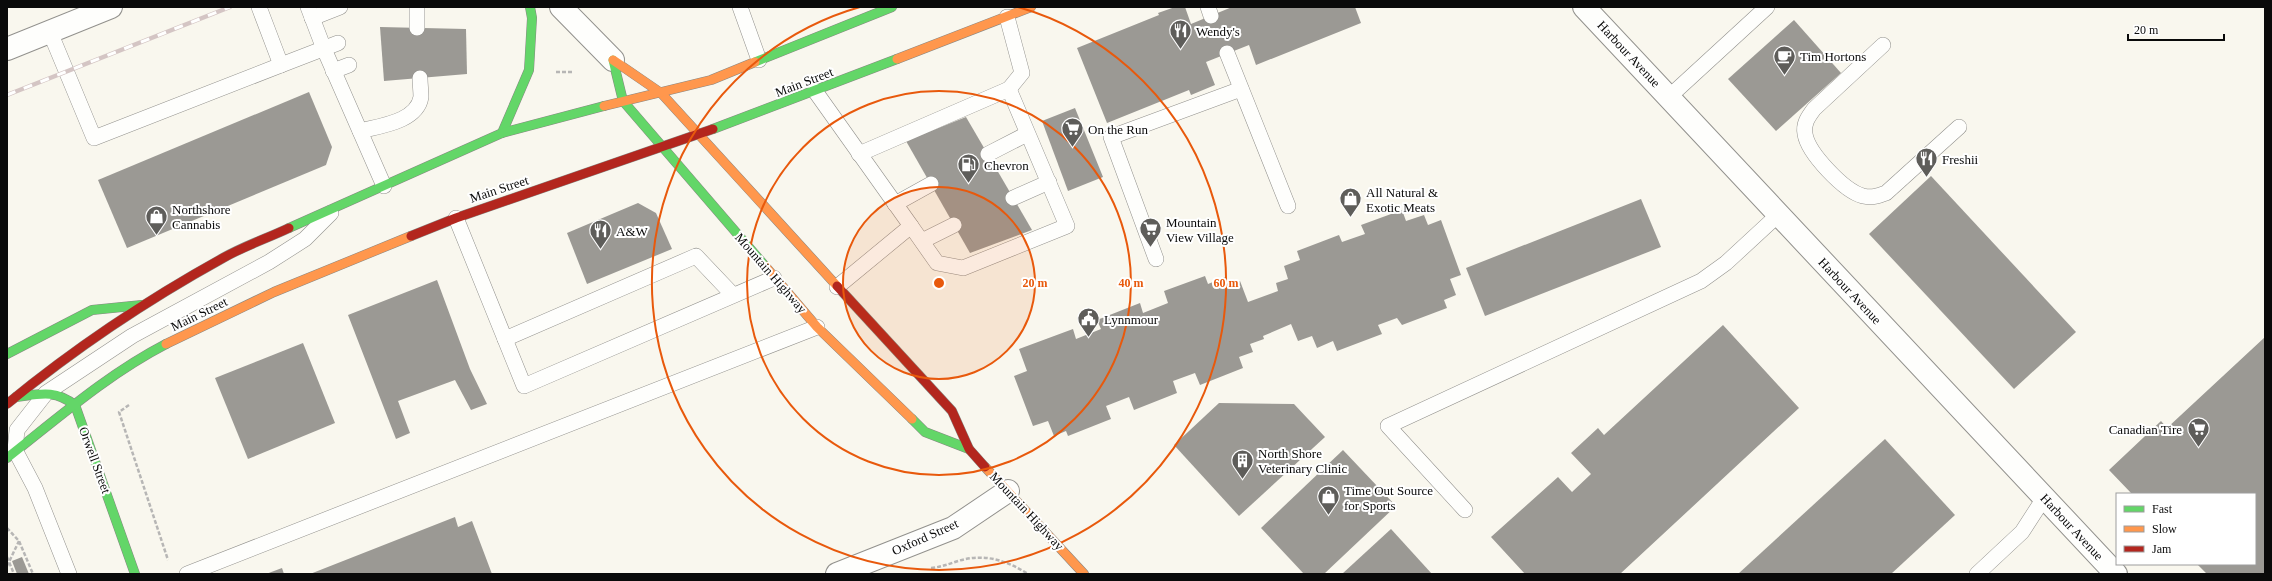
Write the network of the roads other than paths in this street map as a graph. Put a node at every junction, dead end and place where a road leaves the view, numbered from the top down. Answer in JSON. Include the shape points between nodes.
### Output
{"nodes":[{"id":1,"x":111,"y":7,"type":"edge"},
{"id":2,"x":259,"y":7,"type":"edge"},
{"id":3,"x":340,"y":7,"type":"edge"},
{"id":4,"x":417,"y":7,"type":"edge"},
{"id":5,"x":530,"y":7,"type":"edge"},
{"id":6,"x":740,"y":7,"type":"edge"},
{"id":7,"x":892,"y":7,"type":"edge"},
{"id":8,"x":1031,"y":7,"type":"edge"},
{"id":9,"x":1584,"y":7,"type":"edge"},
{"id":10,"x":1767,"y":7,"type":"edge"},
{"id":11,"x":570,"y":10,"type":"edge"},
{"id":12,"x":310,"y":13,"type":"edge"},
{"id":13,"x":1006,"y":16,"type":"junction"},
{"id":14,"x":417,"y":28,"type":"dead end"},
{"id":15,"x":50,"y":32,"type":"junction"},
{"id":16,"x":338,"y":43,"type":"dead end"},
{"id":17,"x":1883,"y":45,"type":"dead end"},
{"id":18,"x":7,"y":49,"type":"edge"},
{"id":19,"x":324,"y":49,"type":"junction"},
{"id":20,"x":1227,"y":54,"type":"dead end"},
{"id":21,"x":613,"y":60,"type":"junction"},
{"id":22,"x":759,"y":60,"type":"junction"},
{"id":23,"x":282,"y":65,"type":"junction"},
{"id":24,"x":349,"y":65,"type":"dead end"},
{"id":25,"x":333,"y":71,"type":"junction"},
{"id":26,"x":420,"y":78,"type":"dead end"},
{"id":27,"x":1009,"y":89,"type":"junction"},
{"id":28,"x":1241,"y":89,"type":"junction"},
{"id":29,"x":815,"y":91,"type":"junction"},
{"id":30,"x":661,"y":93,"type":"junction"},
{"id":31,"x":1669,"y":97,"type":"junction"},
{"id":32,"x":623,"y":101,"type":"junction"},
{"id":33,"x":1959,"y":127,"type":"dead end"},
{"id":34,"x":360,"y":131,"type":"junction"},
{"id":35,"x":502,"y":133,"type":"junction"},
{"id":36,"x":1028,"y":134,"type":"junction"},
{"id":37,"x":699,"y":135,"type":"junction"},
{"id":38,"x":666,"y":147,"type":"junction"},
{"id":39,"x":860,"y":154,"type":"junction"},
{"id":40,"x":988,"y":154,"type":"dead end"},
{"id":41,"x":1049,"y":182,"type":"junction"},
{"id":42,"x":931,"y":184,"type":"dead end"},
{"id":43,"x":384,"y":186,"type":"junction"},
{"id":44,"x":1013,"y":198,"type":"dead end"},
{"id":45,"x":895,"y":204,"type":"junction"},
{"id":46,"x":1288,"y":206,"type":"dead end"},
{"id":47,"x":337,"y":207,"type":"junction"},
{"id":48,"x":1779,"y":214,"type":"junction"},
{"id":49,"x":456,"y":218,"type":"junction"},
{"id":50,"x":954,"y":225,"type":"dead end"},
{"id":51,"x":911,"y":226,"type":"junction"},
{"id":52,"x":922,"y":241,"type":"junction"},
{"id":53,"x":1156,"y":259,"type":"dead end"},
{"id":54,"x":774,"y":278,"type":"junction"},
{"id":55,"x":837,"y":287,"type":"junction"},
{"id":56,"x":733,"y":295,"type":"junction"},
{"id":57,"x":142,"y":305,"type":"junction"},
{"id":58,"x":817,"y":327,"type":"junction"},
{"id":59,"x":505,"y":339,"type":"junction"},
{"id":60,"x":7,"y":354,"type":"edge"},
{"id":61,"x":46,"y":393,"type":"junction"},
{"id":62,"x":16,"y":397,"type":"junction"},
{"id":63,"x":7,"y":404,"type":"edge"},
{"id":64,"x":74,"y":405,"type":"junction"},
{"id":65,"x":969,"y":449,"type":"junction"},
{"id":66,"x":11,"y":454,"type":"edge"},
{"id":67,"x":1008,"y":491,"type":"junction"},
{"id":68,"x":2044,"y":498,"type":"junction"},
{"id":69,"x":1465,"y":510,"type":"dead end"},
{"id":70,"x":69,"y":574,"type":"edge"},
{"id":71,"x":134,"y":574,"type":"edge"},
{"id":72,"x":187,"y":574,"type":"edge"},
{"id":73,"x":837,"y":574,"type":"edge"},
{"id":74,"x":1084,"y":574,"type":"edge"},
{"id":75,"x":1977,"y":574,"type":"edge"},
{"id":76,"x":2116,"y":574,"type":"edge"}],
"edges":[{"from":1,"to":15,"type":"street"},
{"from":2,"to":23,"type":"lane"},
{"from":3,"to":12,"type":"lane"},
{"from":4,"to":14,"type":"lane"},
{"from":5,"to":35,"type":"main road","via":[[532,18],[529,70]]},
{"from":6,"to":22,"type":"lane"},
{"from":7,"to":22,"type":"main road"},
{"from":8,"to":13,"type":"main road","name":"Main Street"},
{"from":9,"to":31,"type":"street","name":"Harbour Avenue"},
{"from":10,"to":31,"type":"lane"},
{"from":11,"to":21,"type":"street","name":"Mountain Highway"},
{"from":12,"to":19,"type":"lane"},
{"from":13,"to":27,"type":"lane","via":[[1022,73]]},
{"from":13,"to":29,"type":"main road","name":"Main Street"},
{"from":15,"to":18,"type":"street"},
{"from":15,"to":23,"type":"lane","via":[[94,138]]},
{"from":16,"to":19,"type":"lane"},
{"from":17,"to":33,"type":"lane","via":[[1814,109],[1805,121],[1804,134],[1815,156],[1848,188],[1862,196],[1877,197],[1886,192]]},
{"from":19,"to":23,"type":"lane"},
{"from":19,"to":25,"type":"lane"},
{"from":20,"to":28,"type":"lane"},
{"from":21,"to":30,"type":"main road","name":"Mountain Highway"},
{"from":21,"to":32,"type":"main road","name":"Mountain Highway"},
{"from":22,"to":30,"type":"main road","via":[[711,80]]},
{"from":24,"to":25,"type":"lane"},
{"from":25,"to":34,"type":"lane"},
{"from":26,"to":34,"type":"lane","via":[[421,99],[413,111],[400,120]]},
{"from":27,"to":36,"type":"lane"},
{"from":27,"to":39,"type":"lane"},
{"from":28,"to":46,"type":"lane"},
{"from":28,"to":53,"type":"lane","via":[[1111,137]]},
{"from":29,"to":37,"type":"main road","name":"Main Street"},
{"from":29,"to":39,"type":"lane"},
{"from":30,"to":32,"type":"main road"},
{"from":30,"to":37,"type":"main road","name":"Mountain Highway"},
{"from":31,"to":48,"type":"street","name":"Harbour Avenue"},
{"from":32,"to":35,"type":"main road"},
{"from":32,"to":38,"type":"main road","name":"Mountain Highway"},
{"from":34,"to":43,"type":"lane"},
{"from":35,"to":43,"type":"main road"},
{"from":36,"to":40,"type":"lane"},
{"from":36,"to":41,"type":"lane"},
{"from":37,"to":38,"type":"main road","name":"Main Street"},
{"from":37,"to":55,"type":"main road","name":"Mountain Highway"},
{"from":38,"to":49,"type":"main road","name":"Main Street"},
{"from":38,"to":54,"type":"main road","name":"Mountain Highway"},
{"from":39,"to":45,"type":"lane"},
{"from":41,"to":44,"type":"lane"},
{"from":41,"to":52,"type":"lane","via":[[1067,226],[963,268],[937,262]]},
{"from":42,"to":45,"type":"lane"},
{"from":43,"to":47,"type":"main road"},
{"from":45,"to":51,"type":"lane"},
{"from":47,"to":57,"type":"main road","via":[[224,257]]},
{"from":47,"to":61,"type":"lane","via":[[305,239],[269,262],[132,336]]},
{"from":48,"to":68,"type":"street","name":"Harbour Avenue"},
{"from":48,"to":69,"type":"lane","via":[[1726,263],[1701,281],[1388,426]]},
{"from":49,"to":59,"type":"lane"},
{"from":49,"to":64,"type":"main road","name":"Main Street","via":[[274,292],[194,330],[147,354]]},
{"from":50,"to":52,"type":"lane"},
{"from":51,"to":52,"type":"lane"},
{"from":51,"to":55,"type":"lane"},
{"from":54,"to":56,"type":"lane"},
{"from":54,"to":58,"type":"main road","name":"Mountain Highway"},
{"from":55,"to":65,"type":"main road","name":"Mountain Highway","via":[[952,411]]},
{"from":56,"to":59,"type":"lane","via":[[696,256]]},
{"from":56,"to":59,"type":"lane","via":[[524,386]]},
{"from":57,"to":60,"type":"main road","via":[[92,310]]},
{"from":57,"to":62,"type":"main road","via":[[57,363]]},
{"from":58,"to":65,"type":"main road","name":"Mountain Highway","via":[[925,432]]},
{"from":58,"to":72,"type":"lane"},
{"from":61,"to":62,"type":"main road"},
{"from":61,"to":64,"type":"main road","via":[[63,396]]},
{"from":61,"to":66,"type":"lane","via":[[17,430]]},
{"from":62,"to":63,"type":"main road"},
{"from":64,"to":66,"type":"main road","name":"Main Street"},
{"from":64,"to":71,"type":"main road","name":"Orwell Street","via":[[89,440]]},
{"from":65,"to":67,"type":"main road","name":"Mountain Highway"},
{"from":66,"to":70,"type":"lane","via":[[35,488]]},
{"from":67,"to":73,"type":"street","name":"Oxford Street","via":[[953,528]]},
{"from":67,"to":74,"type":"main road","name":"Mountain Highway"},
{"from":68,"to":75,"type":"lane","via":[[2022,532]]},
{"from":68,"to":76,"type":"street","name":"Harbour Avenue"}]}
